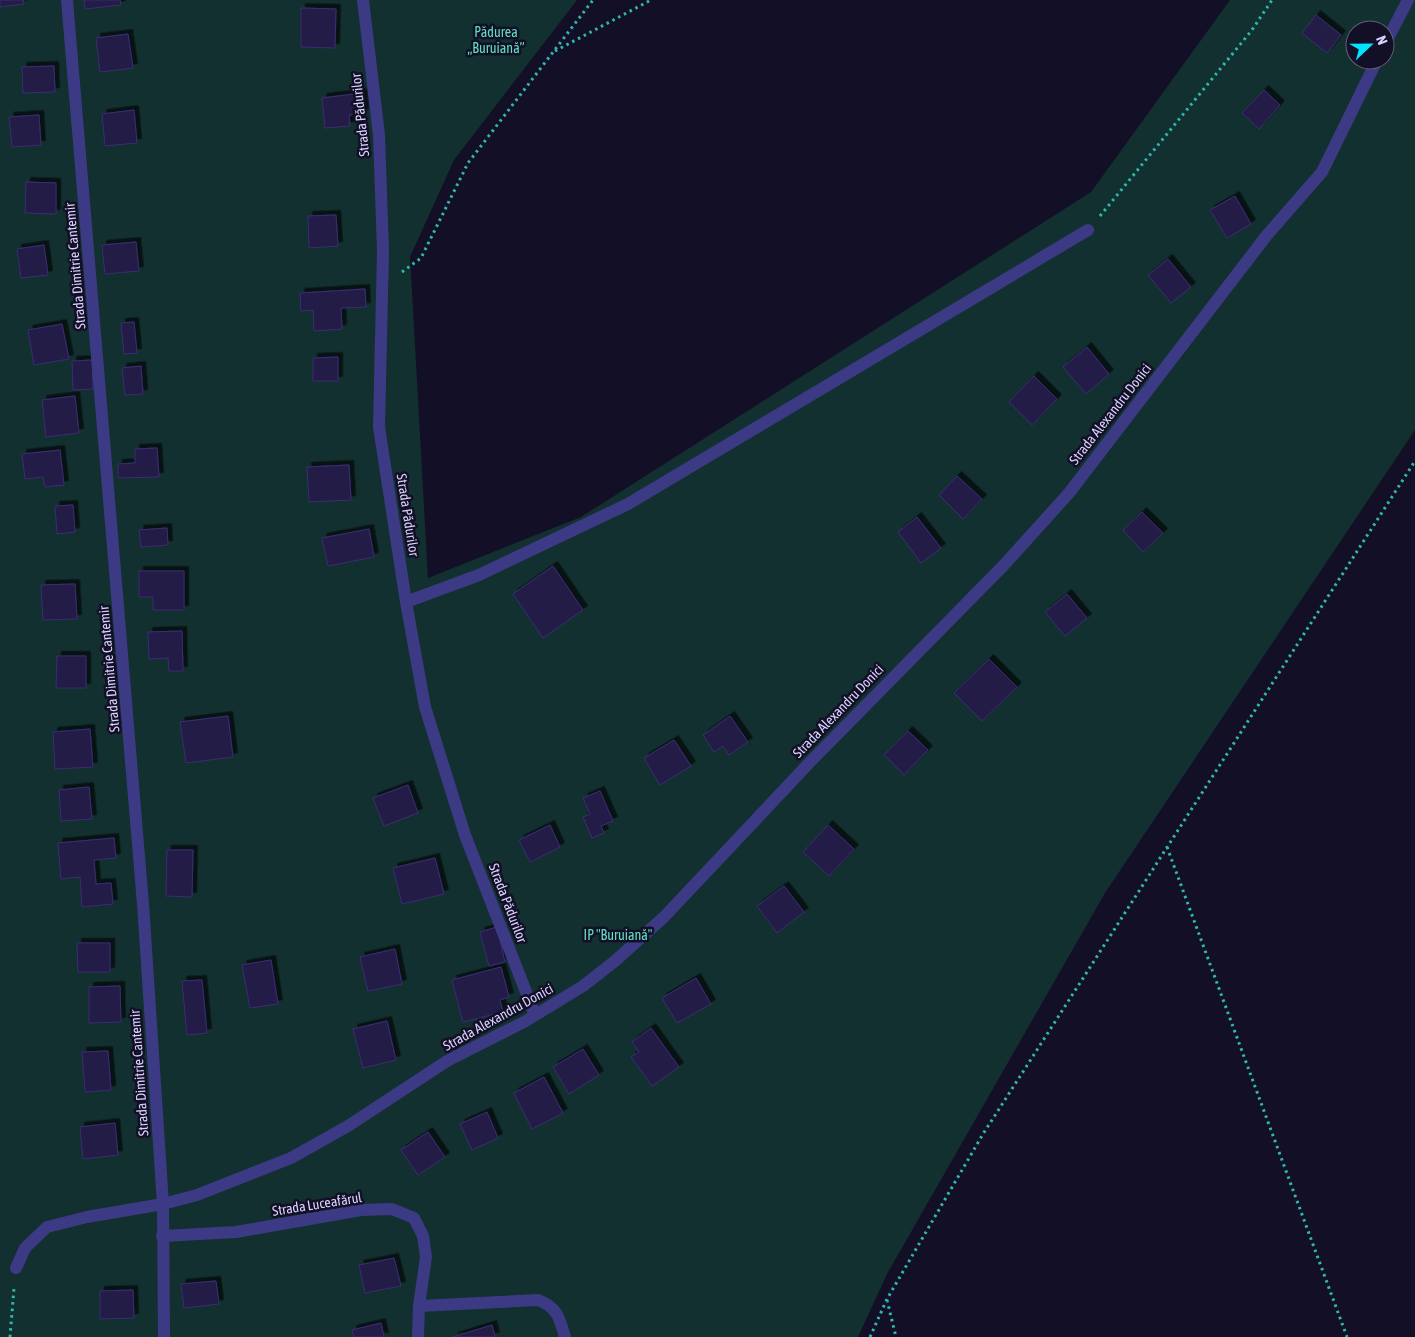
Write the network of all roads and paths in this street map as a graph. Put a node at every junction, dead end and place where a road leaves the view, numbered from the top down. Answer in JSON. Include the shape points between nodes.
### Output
{"nodes":[{"id":1,"x":67,"y":0,"type":"edge"},
{"id":2,"x":363,"y":0,"type":"edge"},
{"id":3,"x":593,"y":0,"type":"edge"},
{"id":4,"x":651,"y":0,"type":"edge"},
{"id":5,"x":1272,"y":0,"type":"edge"},
{"id":6,"x":1408,"y":0,"type":"edge"},
{"id":7,"x":1395,"y":25,"type":"edge"},
{"id":8,"x":552,"y":53,"type":"junction"},
{"id":9,"x":1372,"y":70,"type":"edge"},
{"id":10,"x":1088,"y":230,"type":"joint"},
{"id":11,"x":382,"y":272,"type":"junction"},
{"id":12,"x":1415,"y":461,"type":"edge"},
{"id":13,"x":406,"y":602,"type":"junction"},
{"id":14,"x":1167,"y":847,"type":"junction"},
{"id":15,"x":535,"y":1015,"type":"junction"},
{"id":16,"x":163,"y":1204,"type":"junction"},
{"id":17,"x":162,"y":1236,"type":"junction"},
{"id":18,"x":16,"y":1268,"type":"joint"},
{"id":19,"x":887,"y":1299,"type":"junction"},
{"id":20,"x":419,"y":1306,"type":"junction"},
{"id":21,"x":10,"y":1337,"type":"edge"},
{"id":22,"x":164,"y":1337,"type":"edge"},
{"id":23,"x":418,"y":1337,"type":"edge"},
{"id":24,"x":565,"y":1337,"type":"edge"},
{"id":25,"x":870,"y":1337,"type":"edge"},
{"id":26,"x":896,"y":1337,"type":"edge"},
{"id":27,"x":1347,"y":1337,"type":"edge"}],
"edges":[{"from":1,"to":16,"type":"street","name":"Strada Dimitrie Cantemir","via":[[143,894]]},
{"from":2,"to":11,"type":"street","name":"Strada Pădurilor","via":[[379,135]]},
{"from":3,"to":8,"type":"path"},
{"from":4,"to":8,"type":"path"},
{"from":5,"to":10,"type":"path","via":[[1252,30]]},
{"from":6,"to":7,"type":"street"},
{"from":8,"to":11,"type":"path","via":[[468,163],[420,258],[401,273]]},
{"from":9,"to":15,"type":"street","name":"Strada Alexandru Donici","via":[[1322,172],[1267,235],[1069,493],[1004,565],[811,761],[664,917],[583,986]]},
{"from":10,"to":13,"type":"street","via":[[628,504],[479,575]]},
{"from":11,"to":13,"type":"street","name":"Strada Pădurilor","via":[[379,427]]},
{"from":12,"to":14,"type":"path"},
{"from":13,"to":15,"type":"street","name":"Strada Pădurilor","via":[[425,707],[465,835]]},
{"from":14,"to":19,"type":"path","via":[[983,1134]]},
{"from":14,"to":27,"type":"path"},
{"from":15,"to":16,"type":"street","name":"Strada Alexandru Donici","via":[[447,1061],[355,1122],[291,1158],[197,1195]]},
{"from":16,"to":17,"type":"street","name":"Strada Dimitrie Cantemir"},
{"from":16,"to":18,"type":"street","name":"Strada Alexandru Donici","via":[[47,1227],[25,1248]]},
{"from":17,"to":20,"type":"street","name":"Strada Luceafărul","via":[[236,1232],[361,1210],[392,1209],[414,1218],[423,1236],[426,1257]]},
{"from":17,"to":22,"type":"street","name":"Strada Dimitrie Cantemir","via":[[166,1304]]},
{"from":18,"to":21,"type":"path"},
{"from":19,"to":25,"type":"path"},
{"from":19,"to":26,"type":"path"},
{"from":20,"to":23,"type":"street","name":"Strada Luceafărul"},
{"from":20,"to":24,"type":"street","via":[[538,1300],[552,1306]]}]}
